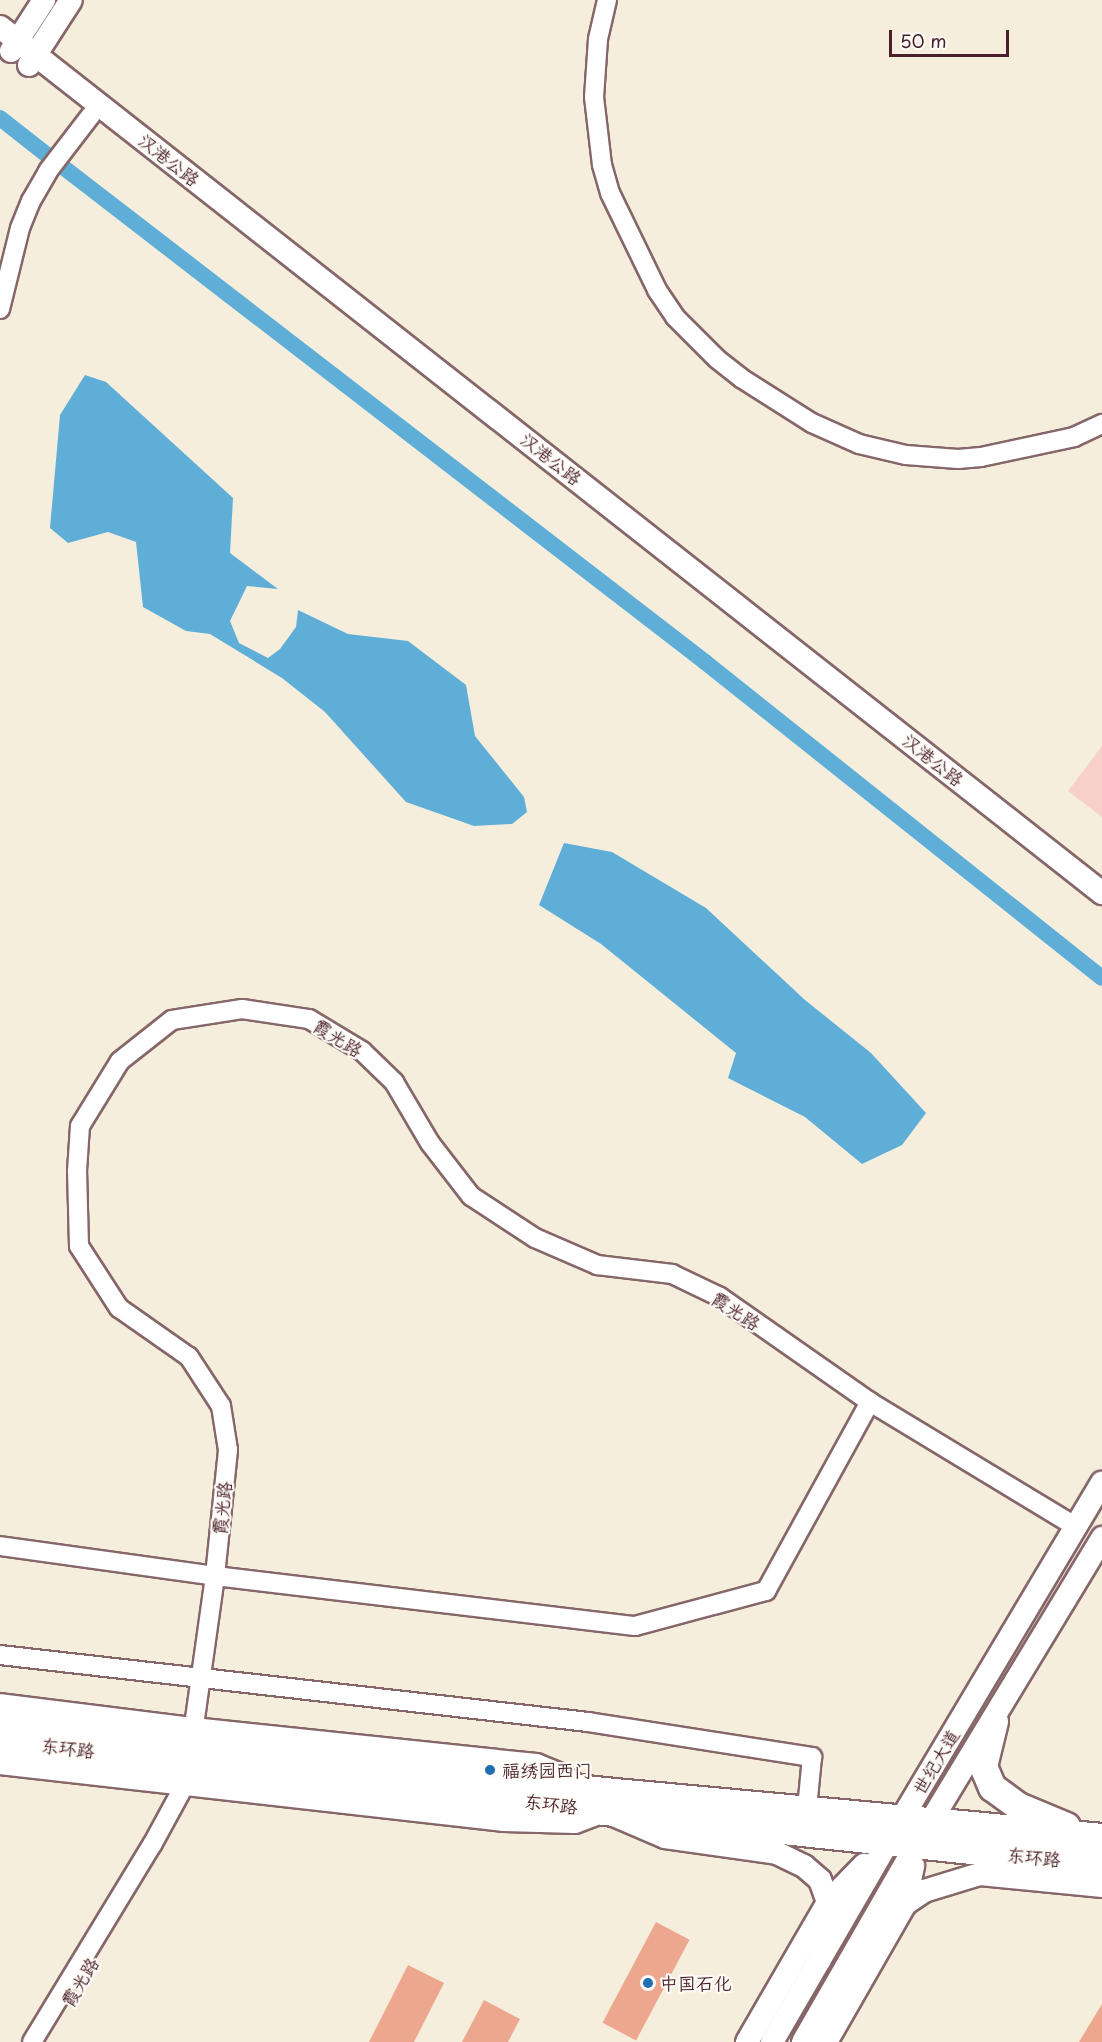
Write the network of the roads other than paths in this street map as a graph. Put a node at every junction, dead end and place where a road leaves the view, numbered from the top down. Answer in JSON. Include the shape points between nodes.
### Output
{"nodes":[{"id":1,"x":44,"y":0,"type":"edge"},
{"id":2,"x":70,"y":0,"type":"edge"},
{"id":3,"x":607,"y":0,"type":"edge"},
{"id":4,"x":0,"y":27,"type":"edge"},
{"id":5,"x":10,"y":45,"type":"edge"},
{"id":6,"x":32,"y":60,"type":"junction"},
{"id":7,"x":91,"y":115,"type":"junction"},
{"id":8,"x":0,"y":309,"type":"edge"},
{"id":9,"x":1102,"y":424,"type":"edge"},
{"id":10,"x":1102,"y":893,"type":"edge"},
{"id":11,"x":1102,"y":908,"type":"edge"},
{"id":12,"x":870,"y":1402,"type":"junction"},
{"id":13,"x":1102,"y":1483,"type":"edge"},
{"id":14,"x":1076,"y":1527,"type":"junction"},
{"id":15,"x":1102,"y":1538,"type":"edge"},
{"id":16,"x":0,"y":1545,"type":"edge"},
{"id":17,"x":215,"y":1576,"type":"junction"},
{"id":18,"x":0,"y":1655,"type":"edge"},
{"id":19,"x":200,"y":1677,"type":"junction"},
{"id":20,"x":0,"y":1705,"type":"edge"},
{"id":21,"x":0,"y":1721,"type":"edge"},
{"id":22,"x":993,"y":1721,"type":"junction"},
{"id":23,"x":0,"y":1740,"type":"edge"},
{"id":24,"x":193,"y":1759,"type":"junction"},
{"id":25,"x":0,"y":1763,"type":"edge"},
{"id":26,"x":807,"y":1809,"type":"junction"},
{"id":27,"x":604,"y":1811,"type":"junction"},
{"id":28,"x":932,"y":1821,"type":"junction"},
{"id":29,"x":895,"y":1829,"type":"junction"},
{"id":30,"x":1102,"y":1837,"type":"edge"},
{"id":31,"x":917,"y":1844,"type":"junction"},
{"id":32,"x":1102,"y":1864,"type":"edge"},
{"id":33,"x":980,"y":1874,"type":"junction"},
{"id":34,"x":1102,"y":1886,"type":"edge"},
{"id":35,"x":828,"y":1902,"type":"junction"},
{"id":36,"x":905,"y":1904,"type":"junction"},
{"id":37,"x":820,"y":1960,"type":"junction"},
{"id":38,"x":819,"y":2015,"type":"junction"},
{"id":39,"x":32,"y":2042,"type":"edge"},
{"id":40,"x":44,"y":2042,"type":"edge"},
{"id":41,"x":747,"y":2042,"type":"edge"},
{"id":42,"x":772,"y":2042,"type":"edge"},
{"id":43,"x":803,"y":2042,"type":"edge"},
{"id":44,"x":821,"y":2042,"type":"edge"},
{"id":45,"x":826,"y":2042,"type":"edge"}],
"edges":[{"from":1,"to":5,"type":"main road"},
{"from":2,"to":6,"type":"main road"},
{"from":3,"to":9,"type":"street","via":[[598,39],[594,97],[602,165],[610,193],[657,290],[675,317],[717,359],[812,423],[860,444],[906,455],[981,457],[1074,436]]},
{"from":4,"to":5,"type":"main road","name":"汉港公路"},
{"from":5,"to":6,"type":"main road","name":"汉港公路"},
{"from":6,"to":7,"type":"main road","name":"汉港公路"},
{"from":6,"to":10,"type":"main road","name":"汉港公路"},
{"from":7,"to":8,"type":"street","via":[[48,171],[31,201],[20,228]]},
{"from":7,"to":11,"type":"main road","name":"汉港公路"},
{"from":12,"to":14,"type":"street","name":"霞光路"},
{"from":12,"to":17,"type":"street","via":[[766,1591],[635,1626]]},
{"from":12,"to":17,"type":"street","name":"霞光路","via":[[720,1298],[672,1275],[597,1265],[535,1238],[471,1196],[430,1143],[394,1082],[363,1052],[309,1019],[242,1010],[172,1020],[120,1061],[80,1126],[79,1246],[119,1308],[189,1357],[221,1406],[228,1450]]},
{"from":13,"to":14,"type":"main road","name":"世纪大道"},
{"from":14,"to":29,"type":"main road","name":"世纪大道"},
{"from":15,"to":22,"type":"main road","name":"世纪大道"},
{"from":16,"to":17,"type":"street"},
{"from":17,"to":19,"type":"street","name":"霞光路"},
{"from":18,"to":19,"type":"street"},
{"from":19,"to":24,"type":"street","name":"霞光路"},
{"from":19,"to":26,"type":"street","via":[[588,1722],[812,1756]]},
{"from":20,"to":24,"type":"main road"},
{"from":21,"to":24,"type":"highway","name":"东环路"},
{"from":22,"to":28,"type":"main road","name":"世纪大道"},
{"from":22,"to":30,"type":"highway","via":[[982,1766],[992,1787],[1002,1797],[1036,1815]]},
{"from":23,"to":24,"type":"highway","name":"东环路"},
{"from":24,"to":25,"type":"main road"},
{"from":24,"to":26,"type":"highway","name":"东环路"},
{"from":24,"to":27,"type":"highway","name":"东环路"},
{"from":24,"to":39,"type":"street","name":"霞光路","via":[[152,1845]]},
{"from":24,"to":40,"type":"street","name":"霞光路","via":[[162,1846]]},
{"from":26,"to":29,"type":"highway","name":"东环路"},
{"from":27,"to":29,"type":"highway","name":"东环路"},
{"from":27,"to":35,"type":"main road","via":[[665,1836],[786,1856],[820,1880]]},
{"from":28,"to":29,"type":"highway","name":"东环路"},
{"from":28,"to":30,"type":"highway","name":"东环路"},
{"from":28,"to":31,"type":"main road","name":"世纪大道"},
{"from":29,"to":31,"type":"highway","name":"东环路"},
{"from":29,"to":35,"type":"main road"},
{"from":29,"to":37,"type":"main road","name":"世纪大道"},
{"from":31,"to":32,"type":"highway","name":"东环路"},
{"from":31,"to":33,"type":"main road"},
{"from":31,"to":36,"type":"main road"},
{"from":31,"to":38,"type":"main road","name":"世纪大道"},
{"from":33,"to":34,"type":"main road"},
{"from":33,"to":36,"type":"main road","via":[[924,1891]]},
{"from":35,"to":37,"type":"main road","via":[[827,1935]]},
{"from":35,"to":41,"type":"main road"},
{"from":36,"to":45,"type":"main road"},
{"from":37,"to":42,"type":"main road","name":"世纪大道"},
{"from":38,"to":43,"type":"main road","name":"世纪大道"},
{"from":38,"to":44,"type":"street"}]}
